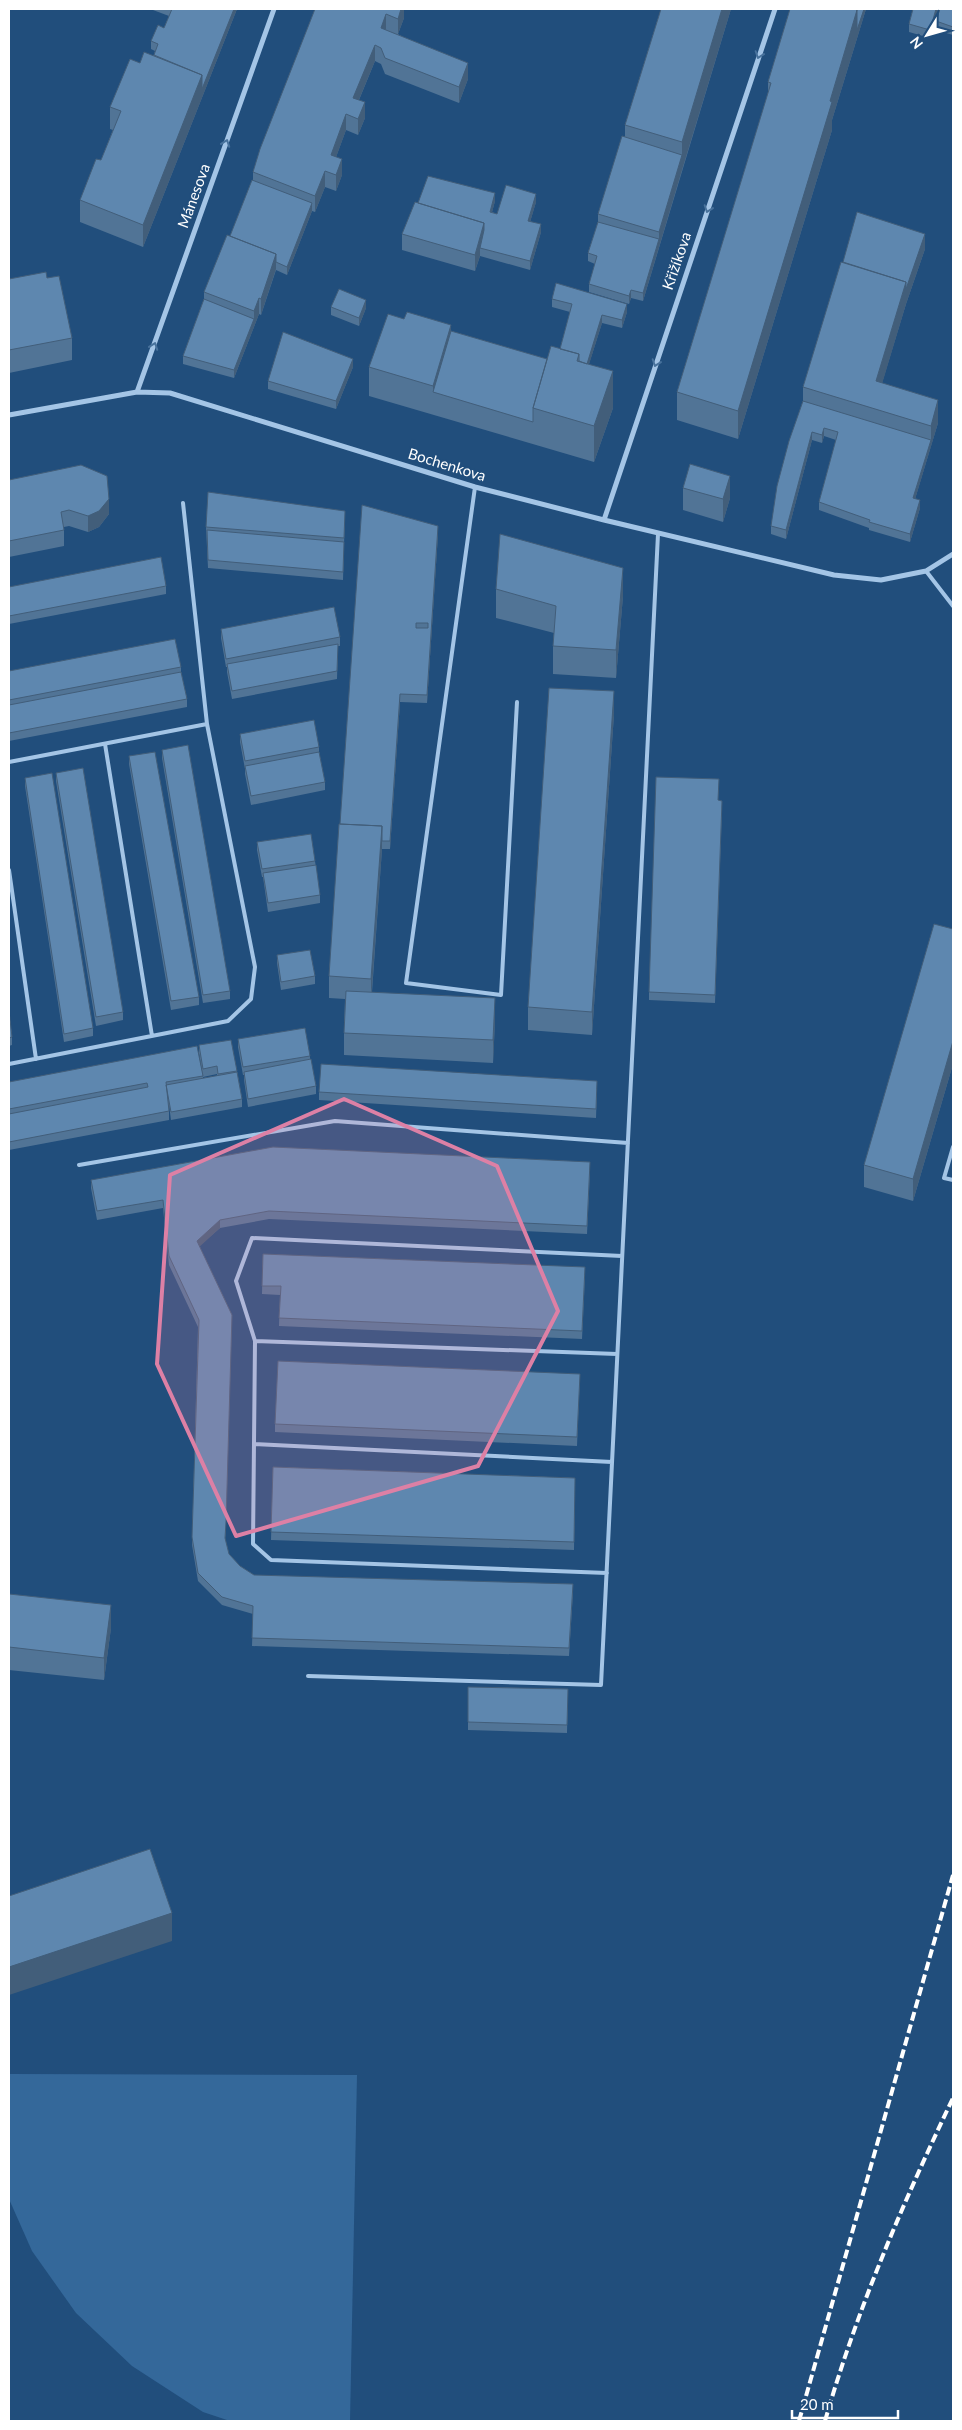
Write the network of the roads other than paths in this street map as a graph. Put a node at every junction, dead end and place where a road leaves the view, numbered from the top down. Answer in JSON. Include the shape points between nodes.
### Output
{"nodes":[{"id":1,"x":274,"y":9,"type":"edge"},
{"id":2,"x":775,"y":9,"type":"edge"},
{"id":3,"x":137,"y":392,"type":"junction"},
{"id":4,"x":9,"y":415,"type":"edge"},
{"id":5,"x":475,"y":487,"type":"junction"},
{"id":6,"x":183,"y":503,"type":"dead end"},
{"id":7,"x":604,"y":520,"type":"junction"},
{"id":8,"x":658,"y":534,"type":"junction"},
{"id":9,"x":953,"y":554,"type":"edge"},
{"id":10,"x":926,"y":571,"type":"junction"},
{"id":11,"x":953,"y":606,"type":"edge"},
{"id":12,"x":517,"y":702,"type":"dead end"},
{"id":13,"x":207,"y":724,"type":"junction"},
{"id":14,"x":105,"y":744,"type":"junction"},
{"id":15,"x":9,"y":762,"type":"edge"},
{"id":16,"x":9,"y":870,"type":"edge"},
{"id":17,"x":152,"y":1036,"type":"junction"},
{"id":18,"x":36,"y":1059,"type":"junction"},
{"id":19,"x":9,"y":1064,"type":"edge"},
{"id":20,"x":628,"y":1143,"type":"junction"},
{"id":21,"x":953,"y":1147,"type":"edge"},
{"id":22,"x":79,"y":1166,"type":"dead end"},
{"id":23,"x":953,"y":1180,"type":"edge"},
{"id":24,"x":622,"y":1256,"type":"junction"},
{"id":25,"x":255,"y":1341,"type":"junction"},
{"id":26,"x":617,"y":1354,"type":"junction"},
{"id":27,"x":254,"y":1444,"type":"junction"},
{"id":28,"x":612,"y":1462,"type":"junction"},
{"id":29,"x":607,"y":1572,"type":"junction"},
{"id":30,"x":308,"y":1676,"type":"dead end"}],
"edges":[{"from":3,"to":1,"type":"street","name":"Mánesova","one_way":true},
{"from":2,"to":7,"type":"street","name":"Křižíkova","one_way":true},
{"from":3,"to":4,"type":"street","name":"Bochenkova"},
{"from":3,"to":5,"type":"street","name":"Bochenkova","via":[[170,393]]},
{"from":5,"to":7,"type":"street","name":"Bochenkova"},
{"from":5,"to":12,"type":"lane","via":[[406,983],[501,996]]},
{"from":6,"to":13,"type":"lane"},
{"from":7,"to":8,"type":"street","name":"Bochenkova"},
{"from":8,"to":10,"type":"street","name":"Bochenkova","via":[[834,575],[881,580]]},
{"from":8,"to":20,"type":"lane"},
{"from":9,"to":10,"type":"street"},
{"from":10,"to":11,"type":"lane"},
{"from":13,"to":14,"type":"lane"},
{"from":13,"to":17,"type":"lane","via":[[255,967],[251,999],[228,1021]]},
{"from":14,"to":15,"type":"lane"},
{"from":14,"to":17,"type":"lane"},
{"from":16,"to":18,"type":"lane"},
{"from":17,"to":18,"type":"lane"},
{"from":18,"to":19,"type":"lane"},
{"from":20,"to":22,"type":"lane","via":[[335,1121]]},
{"from":20,"to":24,"type":"lane"},
{"from":21,"to":23,"type":"lane","via":[[944,1178]]},
{"from":24,"to":25,"type":"lane","via":[[252,1238],[236,1281]]},
{"from":24,"to":26,"type":"lane"},
{"from":25,"to":26,"type":"lane"},
{"from":25,"to":27,"type":"lane"},
{"from":26,"to":28,"type":"lane"},
{"from":27,"to":28,"type":"lane"},
{"from":27,"to":29,"type":"lane","via":[[253,1544],[271,1560]]},
{"from":28,"to":29,"type":"lane"},
{"from":29,"to":30,"type":"lane","via":[[601,1685]]}]}
